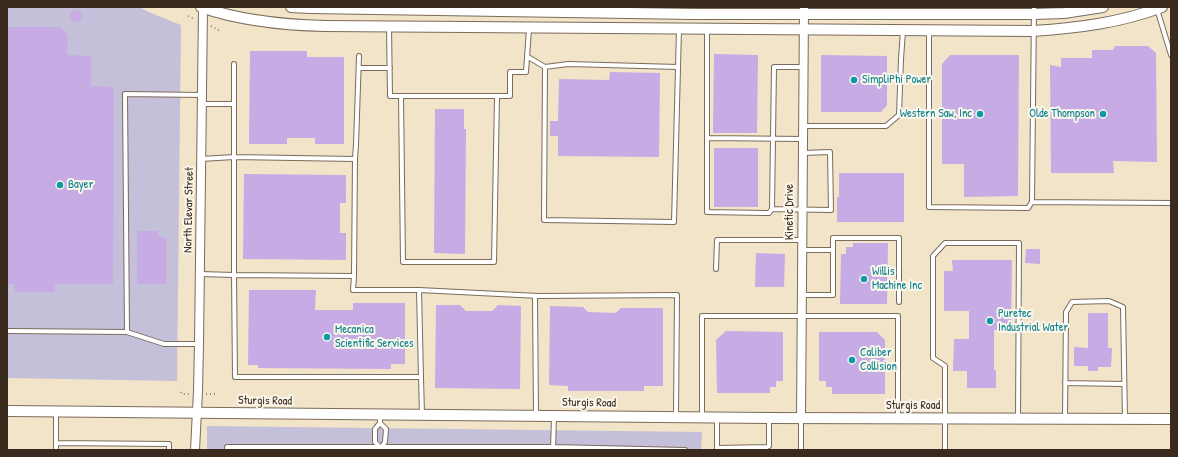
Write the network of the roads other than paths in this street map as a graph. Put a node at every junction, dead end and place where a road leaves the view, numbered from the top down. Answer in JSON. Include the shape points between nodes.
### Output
{"nodes":[{"id":1,"x":203,"y":7,"type":"edge"},
{"id":2,"x":291,"y":7,"type":"edge"},
{"id":3,"x":1103,"y":7,"type":"edge"},
{"id":4,"x":344,"y":8,"type":"edge"},
{"id":5,"x":422,"y":8,"type":"edge"},
{"id":6,"x":1159,"y":8,"type":"edge"},
{"id":7,"x":543,"y":10,"type":"edge"},
{"id":8,"x":693,"y":10,"type":"edge"},
{"id":9,"x":804,"y":10,"type":"edge"},
{"id":10,"x":901,"y":10,"type":"edge"},
{"id":11,"x":1034,"y":11,"type":"edge"},
{"id":12,"x":530,"y":12,"type":"junction"},
{"id":13,"x":390,"y":27,"type":"junction"},
{"id":14,"x":530,"y":28,"type":"junction"},
{"id":15,"x":679,"y":29,"type":"junction"},
{"id":16,"x":707,"y":29,"type":"junction"},
{"id":17,"x":804,"y":30,"type":"junction"},
{"id":18,"x":903,"y":30,"type":"junction"},
{"id":19,"x":929,"y":30,"type":"junction"},
{"id":20,"x":1033,"y":31,"type":"junction"},
{"id":21,"x":1171,"y":55,"type":"edge"},
{"id":22,"x":359,"y":56,"type":"dead end"},
{"id":23,"x":528,"y":57,"type":"junction"},
{"id":24,"x":234,"y":64,"type":"dead end"},
{"id":25,"x":678,"y":67,"type":"junction"},
{"id":26,"x":359,"y":68,"type":"junction"},
{"id":27,"x":390,"y":68,"type":"junction"},
{"id":28,"x":545,"y":68,"type":"junction"},
{"id":29,"x":804,"y":68,"type":"junction"},
{"id":30,"x":202,"y":95,"type":"junction"},
{"id":31,"x":400,"y":96,"type":"junction"},
{"id":32,"x":497,"y":96,"type":"junction"},
{"id":33,"x":202,"y":104,"type":"junction"},
{"id":34,"x":234,"y":104,"type":"junction"},
{"id":35,"x":804,"y":126,"type":"junction"},
{"id":36,"x":707,"y":138,"type":"junction"},
{"id":37,"x":773,"y":138,"type":"junction"},
{"id":38,"x":803,"y":139,"type":"junction"},
{"id":39,"x":803,"y":153,"type":"junction"},
{"id":40,"x":234,"y":157,"type":"junction"},
{"id":41,"x":202,"y":159,"type":"junction"},
{"id":42,"x":355,"y":159,"type":"junction"},
{"id":43,"x":1032,"y":202,"type":"junction"},
{"id":44,"x":1171,"y":204,"type":"edge"},
{"id":45,"x":772,"y":210,"type":"junction"},
{"id":46,"x":802,"y":210,"type":"junction"},
{"id":47,"x":802,"y":240,"type":"junction"},
{"id":48,"x":802,"y":250,"type":"junction"},
{"id":49,"x":833,"y":250,"type":"junction"},
{"id":50,"x":716,"y":269,"type":"dead end"},
{"id":51,"x":200,"y":274,"type":"junction"},
{"id":52,"x":234,"y":275,"type":"junction"},
{"id":53,"x":354,"y":276,"type":"junction"},
{"id":54,"x":419,"y":290,"type":"junction"},
{"id":55,"x":802,"y":295,"type":"junction"},
{"id":56,"x":535,"y":296,"type":"junction"},
{"id":57,"x":899,"y":302,"type":"dead end"},
{"id":58,"x":802,"y":316,"type":"junction"},
{"id":59,"x":7,"y":331,"type":"edge"},
{"id":60,"x":127,"y":332,"type":"junction"},
{"id":61,"x":199,"y":344,"type":"junction"},
{"id":62,"x":421,"y":377,"type":"junction"},
{"id":63,"x":1065,"y":383,"type":"junction"},
{"id":64,"x":1124,"y":384,"type":"junction"},
{"id":65,"x":7,"y":411,"type":"edge"},
{"id":66,"x":56,"y":411,"type":"junction"},
{"id":67,"x":197,"y":413,"type":"junction"},
{"id":68,"x":422,"y":415,"type":"junction"},
{"id":69,"x":536,"y":416,"type":"junction"},
{"id":70,"x":554,"y":416,"type":"junction"},
{"id":71,"x":676,"y":417,"type":"junction"},
{"id":72,"x":702,"y":417,"type":"junction"},
{"id":73,"x":717,"y":418,"type":"junction"},
{"id":74,"x":769,"y":418,"type":"junction"},
{"id":75,"x":801,"y":418,"type":"junction"},
{"id":76,"x":380,"y":419,"type":"junction"},
{"id":77,"x":898,"y":419,"type":"junction"},
{"id":78,"x":946,"y":419,"type":"junction"},
{"id":79,"x":1018,"y":419,"type":"junction"},
{"id":80,"x":1065,"y":419,"type":"junction"},
{"id":81,"x":1125,"y":419,"type":"junction"},
{"id":82,"x":1171,"y":419,"type":"edge"},
{"id":83,"x":56,"y":443,"type":"junction"},
{"id":84,"x":381,"y":448,"type":"junction"},
{"id":85,"x":553,"y":449,"type":"edge"},
{"id":86,"x":717,"y":449,"type":"edge"},
{"id":87,"x":56,"y":450,"type":"edge"},
{"id":88,"x":169,"y":450,"type":"edge"},
{"id":89,"x":195,"y":450,"type":"edge"},
{"id":90,"x":227,"y":450,"type":"edge"},
{"id":91,"x":685,"y":450,"type":"edge"},
{"id":92,"x":801,"y":450,"type":"edge"},
{"id":93,"x":945,"y":450,"type":"edge"}],
"edges":[{"from":1,"to":13,"type":"street","via":[[239,17],[282,24]]},
{"from":1,"to":30,"type":"street","name":"North Elevar Street"},
{"from":2,"to":4,"type":"street"},
{"from":3,"to":11,"type":"street","via":[[1064,13]]},
{"from":4,"to":5,"type":"street"},
{"from":5,"to":12,"type":"street"},
{"from":6,"to":20,"type":"street","via":[[1095,25]]},
{"from":6,"to":21,"type":"lane"},
{"from":7,"to":8,"type":"street"},
{"from":7,"to":12,"type":"street"},
{"from":8,"to":9,"type":"street"},
{"from":9,"to":10,"type":"street"},
{"from":9,"to":17,"type":"street","name":"Kinetic Drive"},
{"from":10,"to":11,"type":"street"},
{"from":11,"to":20,"type":"lane"},
{"from":12,"to":14,"type":"street"},
{"from":13,"to":14,"type":"street"},
{"from":13,"to":27,"type":"lane"},
{"from":14,"to":15,"type":"street"},
{"from":14,"to":23,"type":"lane"},
{"from":15,"to":16,"type":"street"},
{"from":15,"to":25,"type":"lane"},
{"from":16,"to":17,"type":"street"},
{"from":16,"to":36,"type":"lane"},
{"from":17,"to":18,"type":"street"},
{"from":17,"to":29,"type":"street","name":"Kinetic Drive"},
{"from":18,"to":19,"type":"street"},
{"from":18,"to":35,"type":"lane","via":[[899,115],[886,126]]},
{"from":19,"to":20,"type":"street"},
{"from":19,"to":43,"type":"lane","via":[[929,208],[1028,208]]},
{"from":20,"to":43,"type":"lane"},
{"from":22,"to":26,"type":"lane"},
{"from":23,"to":28,"type":"lane"},
{"from":23,"to":32,"type":"lane","via":[[526,72],[510,72],[510,96]]},
{"from":24,"to":34,"type":"lane"},
{"from":25,"to":28,"type":"lane","via":[[568,64]]},
{"from":25,"to":28,"type":"lane","via":[[674,222],[544,220]]},
{"from":26,"to":27,"type":"lane"},
{"from":26,"to":42,"type":"lane"},
{"from":27,"to":31,"type":"lane","via":[[390,96]]},
{"from":29,"to":35,"type":"street","name":"Kinetic Drive"},
{"from":29,"to":37,"type":"lane","via":[[774,67]]},
{"from":30,"to":33,"type":"street","name":"North Elevar Street"},
{"from":30,"to":60,"type":"lane","via":[[125,94]]},
{"from":31,"to":32,"type":"lane"},
{"from":31,"to":32,"type":"lane","via":[[403,262],[494,262]]},
{"from":33,"to":34,"type":"lane"},
{"from":33,"to":41,"type":"street","name":"North Elevar Street"},
{"from":34,"to":40,"type":"lane"},
{"from":35,"to":38,"type":"street","name":"Kinetic Drive"},
{"from":36,"to":37,"type":"lane"},
{"from":36,"to":45,"type":"lane","via":[[707,212],[766,214]]},
{"from":37,"to":38,"type":"lane"},
{"from":37,"to":45,"type":"lane"},
{"from":38,"to":39,"type":"street","name":"Kinetic Drive"},
{"from":39,"to":46,"type":"street","name":"Kinetic Drive"},
{"from":39,"to":46,"type":"lane","via":[[830,152],[831,210]]},
{"from":40,"to":41,"type":"lane"},
{"from":40,"to":42,"type":"lane"},
{"from":40,"to":52,"type":"lane"},
{"from":41,"to":51,"type":"street","name":"North Elevar Street"},
{"from":42,"to":53,"type":"lane"},
{"from":43,"to":44,"type":"lane"},
{"from":45,"to":46,"type":"lane"},
{"from":46,"to":47,"type":"street","name":"Kinetic Drive"},
{"from":47,"to":48,"type":"street","name":"Kinetic Drive"},
{"from":47,"to":50,"type":"lane","via":[[717,240]]},
{"from":48,"to":49,"type":"lane"},
{"from":48,"to":55,"type":"street","name":"Kinetic Drive"},
{"from":49,"to":55,"type":"lane","via":[[833,295]]},
{"from":49,"to":57,"type":"lane","via":[[833,238],[899,238]]},
{"from":51,"to":52,"type":"lane"},
{"from":51,"to":61,"type":"street","name":"North Elevar Street"},
{"from":52,"to":53,"type":"lane"},
{"from":52,"to":62,"type":"lane","via":[[235,377]]},
{"from":53,"to":54,"type":"lane","via":[[353,290]]},
{"from":54,"to":56,"type":"lane"},
{"from":54,"to":62,"type":"lane"},
{"from":55,"to":58,"type":"street","name":"Kinetic Drive"},
{"from":56,"to":69,"type":"lane"},
{"from":56,"to":71,"type":"lane","via":[[677,295]]},
{"from":58,"to":72,"type":"lane","via":[[702,316]]},
{"from":58,"to":75,"type":"street","name":"Kinetic Drive"},
{"from":58,"to":77,"type":"lane","via":[[898,316]]},
{"from":59,"to":60,"type":"lane"},
{"from":60,"to":61,"type":"lane","via":[[164,344]]},
{"from":61,"to":67,"type":"street","name":"North Elevar Street"},
{"from":62,"to":68,"type":"lane"},
{"from":63,"to":64,"type":"lane"},
{"from":63,"to":64,"type":"lane","via":[[1066,312],[1072,302],[1109,301],[1123,307]]},
{"from":63,"to":80,"type":"lane"},
{"from":64,"to":81,"type":"lane"},
{"from":65,"to":66,"type":"street","name":"Sturgis Road"},
{"from":66,"to":67,"type":"street","name":"Sturgis Road"},
{"from":66,"to":83,"type":"lane"},
{"from":67,"to":76,"type":"street","name":"Sturgis Road"},
{"from":67,"to":89,"type":"street","name":"North Elevar Street"},
{"from":68,"to":69,"type":"street","name":"Sturgis Road"},
{"from":68,"to":76,"type":"street","name":"Sturgis Road"},
{"from":69,"to":70,"type":"street","name":"Sturgis Road"},
{"from":70,"to":71,"type":"street","name":"Sturgis Road"},
{"from":70,"to":85,"type":"lane"},
{"from":71,"to":72,"type":"street","name":"Sturgis Road"},
{"from":72,"to":73,"type":"street","name":"Sturgis Road"},
{"from":73,"to":74,"type":"street","name":"Sturgis Road"},
{"from":73,"to":86,"type":"lane"},
{"from":74,"to":75,"type":"street","name":"Sturgis Road"},
{"from":74,"to":86,"type":"lane","via":[[767,448]]},
{"from":75,"to":77,"type":"street","name":"Sturgis Road"},
{"from":75,"to":92,"type":"lane"},
{"from":76,"to":84,"type":"lane","via":[[386,429],[385,442]]},
{"from":76,"to":84,"type":"lane","via":[[375,429],[376,442]]},
{"from":77,"to":78,"type":"street","name":"Sturgis Road"},
{"from":78,"to":79,"type":"street","name":"Sturgis Road"},
{"from":78,"to":79,"type":"lane","via":[[945,366],[933,358],[933,256],[945,243],[1019,243]]},
{"from":78,"to":93,"type":"lane"},
{"from":79,"to":80,"type":"street","name":"Sturgis Road"},
{"from":80,"to":81,"type":"street","name":"Sturgis Road"},
{"from":81,"to":82,"type":"street","name":"Sturgis Road"},
{"from":83,"to":87,"type":"lane"},
{"from":83,"to":88,"type":"lane","via":[[169,444]]},
{"from":84,"to":85,"type":"lane"},
{"from":84,"to":90,"type":"lane","via":[[227,447]]},
{"from":85,"to":91,"type":"lane"}]}
